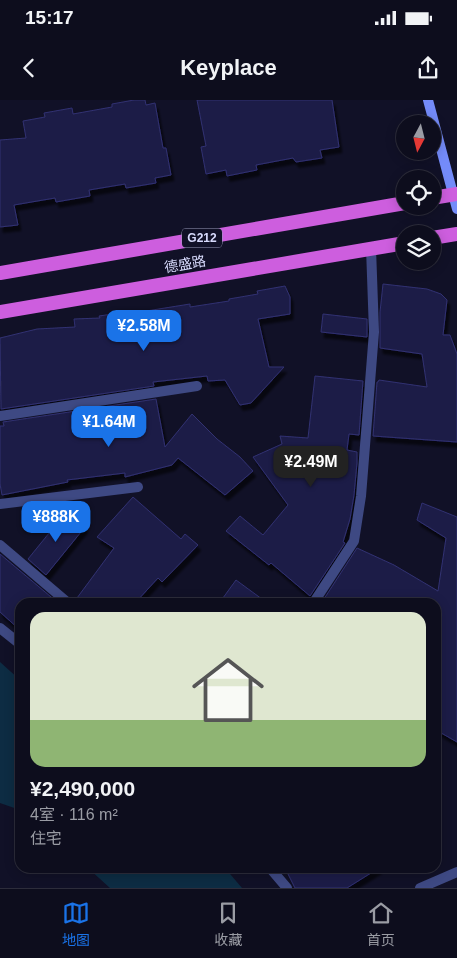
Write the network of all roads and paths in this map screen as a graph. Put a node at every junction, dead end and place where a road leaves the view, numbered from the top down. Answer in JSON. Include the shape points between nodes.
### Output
{"nodes":[{"id":1,"x":428,"y":100,"type":"edge"},
{"id":2,"x":455,"y":194,"type":"edge"},
{"id":3,"x":441,"y":196,"type":"edge"},
{"id":4,"x":396,"y":205,"type":"edge"},
{"id":5,"x":457,"y":209,"type":"edge"},
{"id":6,"x":457,"y":234,"type":"edge"},
{"id":7,"x":441,"y":237,"type":"edge"},
{"id":8,"x":396,"y":244,"type":"edge"},
{"id":9,"x":371,"y":248,"type":"junction"},
{"id":10,"x":0,"y":273,"type":"edge"},
{"id":11,"x":0,"y":312,"type":"edge"},
{"id":12,"x":197,"y":386,"type":"dead end"},
{"id":13,"x":0,"y":416,"type":"edge"},
{"id":14,"x":138,"y":487,"type":"dead end"},
{"id":15,"x":0,"y":504,"type":"edge"},
{"id":16,"x":0,"y":545,"type":"edge"},
{"id":17,"x":62,"y":598,"type":"edge"},
{"id":18,"x":317,"y":598,"type":"edge"},
{"id":19,"x":0,"y":628,"type":"edge"},
{"id":20,"x":15,"y":640,"type":"edge"},
{"id":21,"x":457,"y":872,"type":"edge"},
{"id":22,"x":274,"y":873,"type":"edge"},
{"id":23,"x":287,"y":888,"type":"edge"},
{"id":24,"x":420,"y":888,"type":"edge"}],
"edges":[{"from":1,"to":2,"type":"main road"},
{"from":2,"to":3,"type":"highway"},
{"from":2,"to":5,"type":"main road"},
{"from":4,"to":10,"type":"highway","number":"G212"},
{"from":6,"to":7,"type":"highway"},
{"from":8,"to":9,"type":"highway","name":"德盛路"},
{"from":9,"to":11,"type":"highway","name":"德盛路"},
{"from":9,"to":18,"type":"street","via":[[374,332],[362,496],[354,541]]},
{"from":12,"to":13,"type":"street"},
{"from":14,"to":15,"type":"street"},
{"from":16,"to":17,"type":"street"},
{"from":19,"to":20,"type":"street"},
{"from":21,"to":24,"type":"street"},
{"from":22,"to":23,"type":"street"}]}
